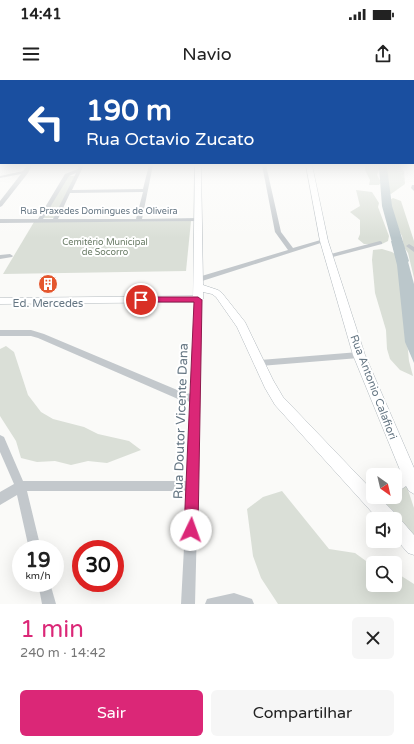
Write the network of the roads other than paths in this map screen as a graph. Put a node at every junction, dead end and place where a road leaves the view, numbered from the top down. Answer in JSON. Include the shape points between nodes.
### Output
{"nodes":[{"id":1,"x":12,"y":189,"type":"edge"},
{"id":2,"x":58,"y":189,"type":"edge"},
{"id":3,"x":198,"y":189,"type":"edge"},
{"id":4,"x":269,"y":189,"type":"edge"},
{"id":5,"x":314,"y":189,"type":"edge"},
{"id":6,"x":146,"y":190,"type":"joint"},
{"id":7,"x":70,"y":192,"type":"joint"},
{"id":8,"x":0,"y":205,"type":"edge"},
{"id":9,"x":139,"y":219,"type":"junction"},
{"id":10,"x":40,"y":220,"type":"junction"},
{"id":11,"x":55,"y":220,"type":"junction"},
{"id":12,"x":198,"y":220,"type":"junction"},
{"id":13,"x":0,"y":221,"type":"edge"},
{"id":14,"x":324,"y":241,"type":"junction"},
{"id":15,"x":380,"y":243,"type":"dead end"},
{"id":16,"x":292,"y":251,"type":"junction"},
{"id":17,"x":0,"y":256,"type":"edge"},
{"id":18,"x":10,"y":256,"type":"dead end"},
{"id":19,"x":329,"y":256,"type":"junction"},
{"id":20,"x":197,"y":284,"type":"junction"},
{"id":21,"x":198,"y":300,"type":"junction"},
{"id":22,"x":0,"y":301,"type":"edge"},
{"id":23,"x":0,"y":333,"type":"edge"},
{"id":24,"x":359,"y":355,"type":"junction"},
{"id":25,"x":260,"y":363,"type":"junction"},
{"id":26,"x":194,"y":400,"type":"junction"},
{"id":27,"x":0,"y":440,"type":"edge"},
{"id":28,"x":408,"y":472,"type":"junction"},
{"id":29,"x":402,"y":480,"type":"edge"},
{"id":30,"x":20,"y":486,"type":"junction"},
{"id":31,"x":193,"y":486,"type":"junction"},
{"id":32,"x":414,"y":486,"type":"edge"},
{"id":33,"x":366,"y":489,"type":"edge"},
{"id":34,"x":0,"y":499,"type":"edge"},
{"id":35,"x":378,"y":504,"type":"edge"},
{"id":36,"x":384,"y":512,"type":"edge"},
{"id":37,"x":402,"y":534,"type":"edge"},
{"id":38,"x":33,"y":540,"type":"edge"},
{"id":39,"x":414,"y":547,"type":"edge"},
{"id":40,"x":46,"y":592,"type":"edge"},
{"id":41,"x":49,"y":604,"type":"edge"},
{"id":42,"x":188,"y":604,"type":"edge"},
{"id":43,"x":212,"y":604,"type":"edge"},
{"id":44,"x":247,"y":604,"type":"edge"}],
"edges":[{"from":1,"to":8,"type":"street"},
{"from":2,"to":10,"type":"street"},
{"from":3,"to":12,"type":"street","name":"Rua Doutor Vicente Dana"},
{"from":4,"to":16,"type":"street","via":[[278,232]]},
{"from":5,"to":14,"type":"street","name":"Rua Antonio Calafiori"},
{"from":6,"to":7,"type":"street"},
{"from":6,"to":9,"type":"street"},
{"from":7,"to":11,"type":"street"},
{"from":9,"to":11,"type":"street","name":"Rua Praxedes Domingues de Oliveira"},
{"from":9,"to":12,"type":"street","name":"Rua Praxedes Domingues de Oliveira"},
{"from":10,"to":11,"type":"street","name":"Rua Praxedes Domingues de Oliveira"},
{"from":10,"to":13,"type":"street","name":"Rua Praxedes Domingues de Oliveira"},
{"from":12,"to":20,"type":"street","name":"Rua Doutor Vicente Dana"},
{"from":14,"to":16,"type":"street"},
{"from":14,"to":19,"type":"street","name":"Rua Antonio Calafiori"},
{"from":15,"to":19,"type":"street"},
{"from":16,"to":20,"type":"street"},
{"from":17,"to":18,"type":"street"},
{"from":19,"to":24,"type":"street","name":"Rua Antonio Calafiori"},
{"from":20,"to":21,"type":"street","name":"Rua Doutor Vicente Dana"},
{"from":20,"to":25,"type":"street","via":[[219,295],[241,324]]},
{"from":21,"to":22,"type":"street"},
{"from":21,"to":26,"type":"street","name":"Rua Doutor Vicente Dana"},
{"from":23,"to":26,"type":"street","via":[[41,336]]},
{"from":24,"to":25,"type":"street"},
{"from":24,"to":28,"type":"street","name":"Rua Antonio Calafiori"},
{"from":25,"to":33,"type":"street","via":[[278,401]]},
{"from":26,"to":31,"type":"street","name":"Rua Doutor Vicente Dana"},
{"from":27,"to":30,"type":"street"},
{"from":28,"to":29,"type":"street"},
{"from":28,"to":32,"type":"street","name":"Rua Antonio Calafiori"},
{"from":30,"to":31,"type":"street"},
{"from":30,"to":34,"type":"street"},
{"from":30,"to":38,"type":"street"},
{"from":31,"to":42,"type":"street","name":"Rua Doutor Vicente Dana"},
{"from":35,"to":36,"type":"street"},
{"from":37,"to":39,"type":"street"},
{"from":40,"to":41,"type":"street"},
{"from":43,"to":44,"type":"street","via":[[234,600]]}]}
